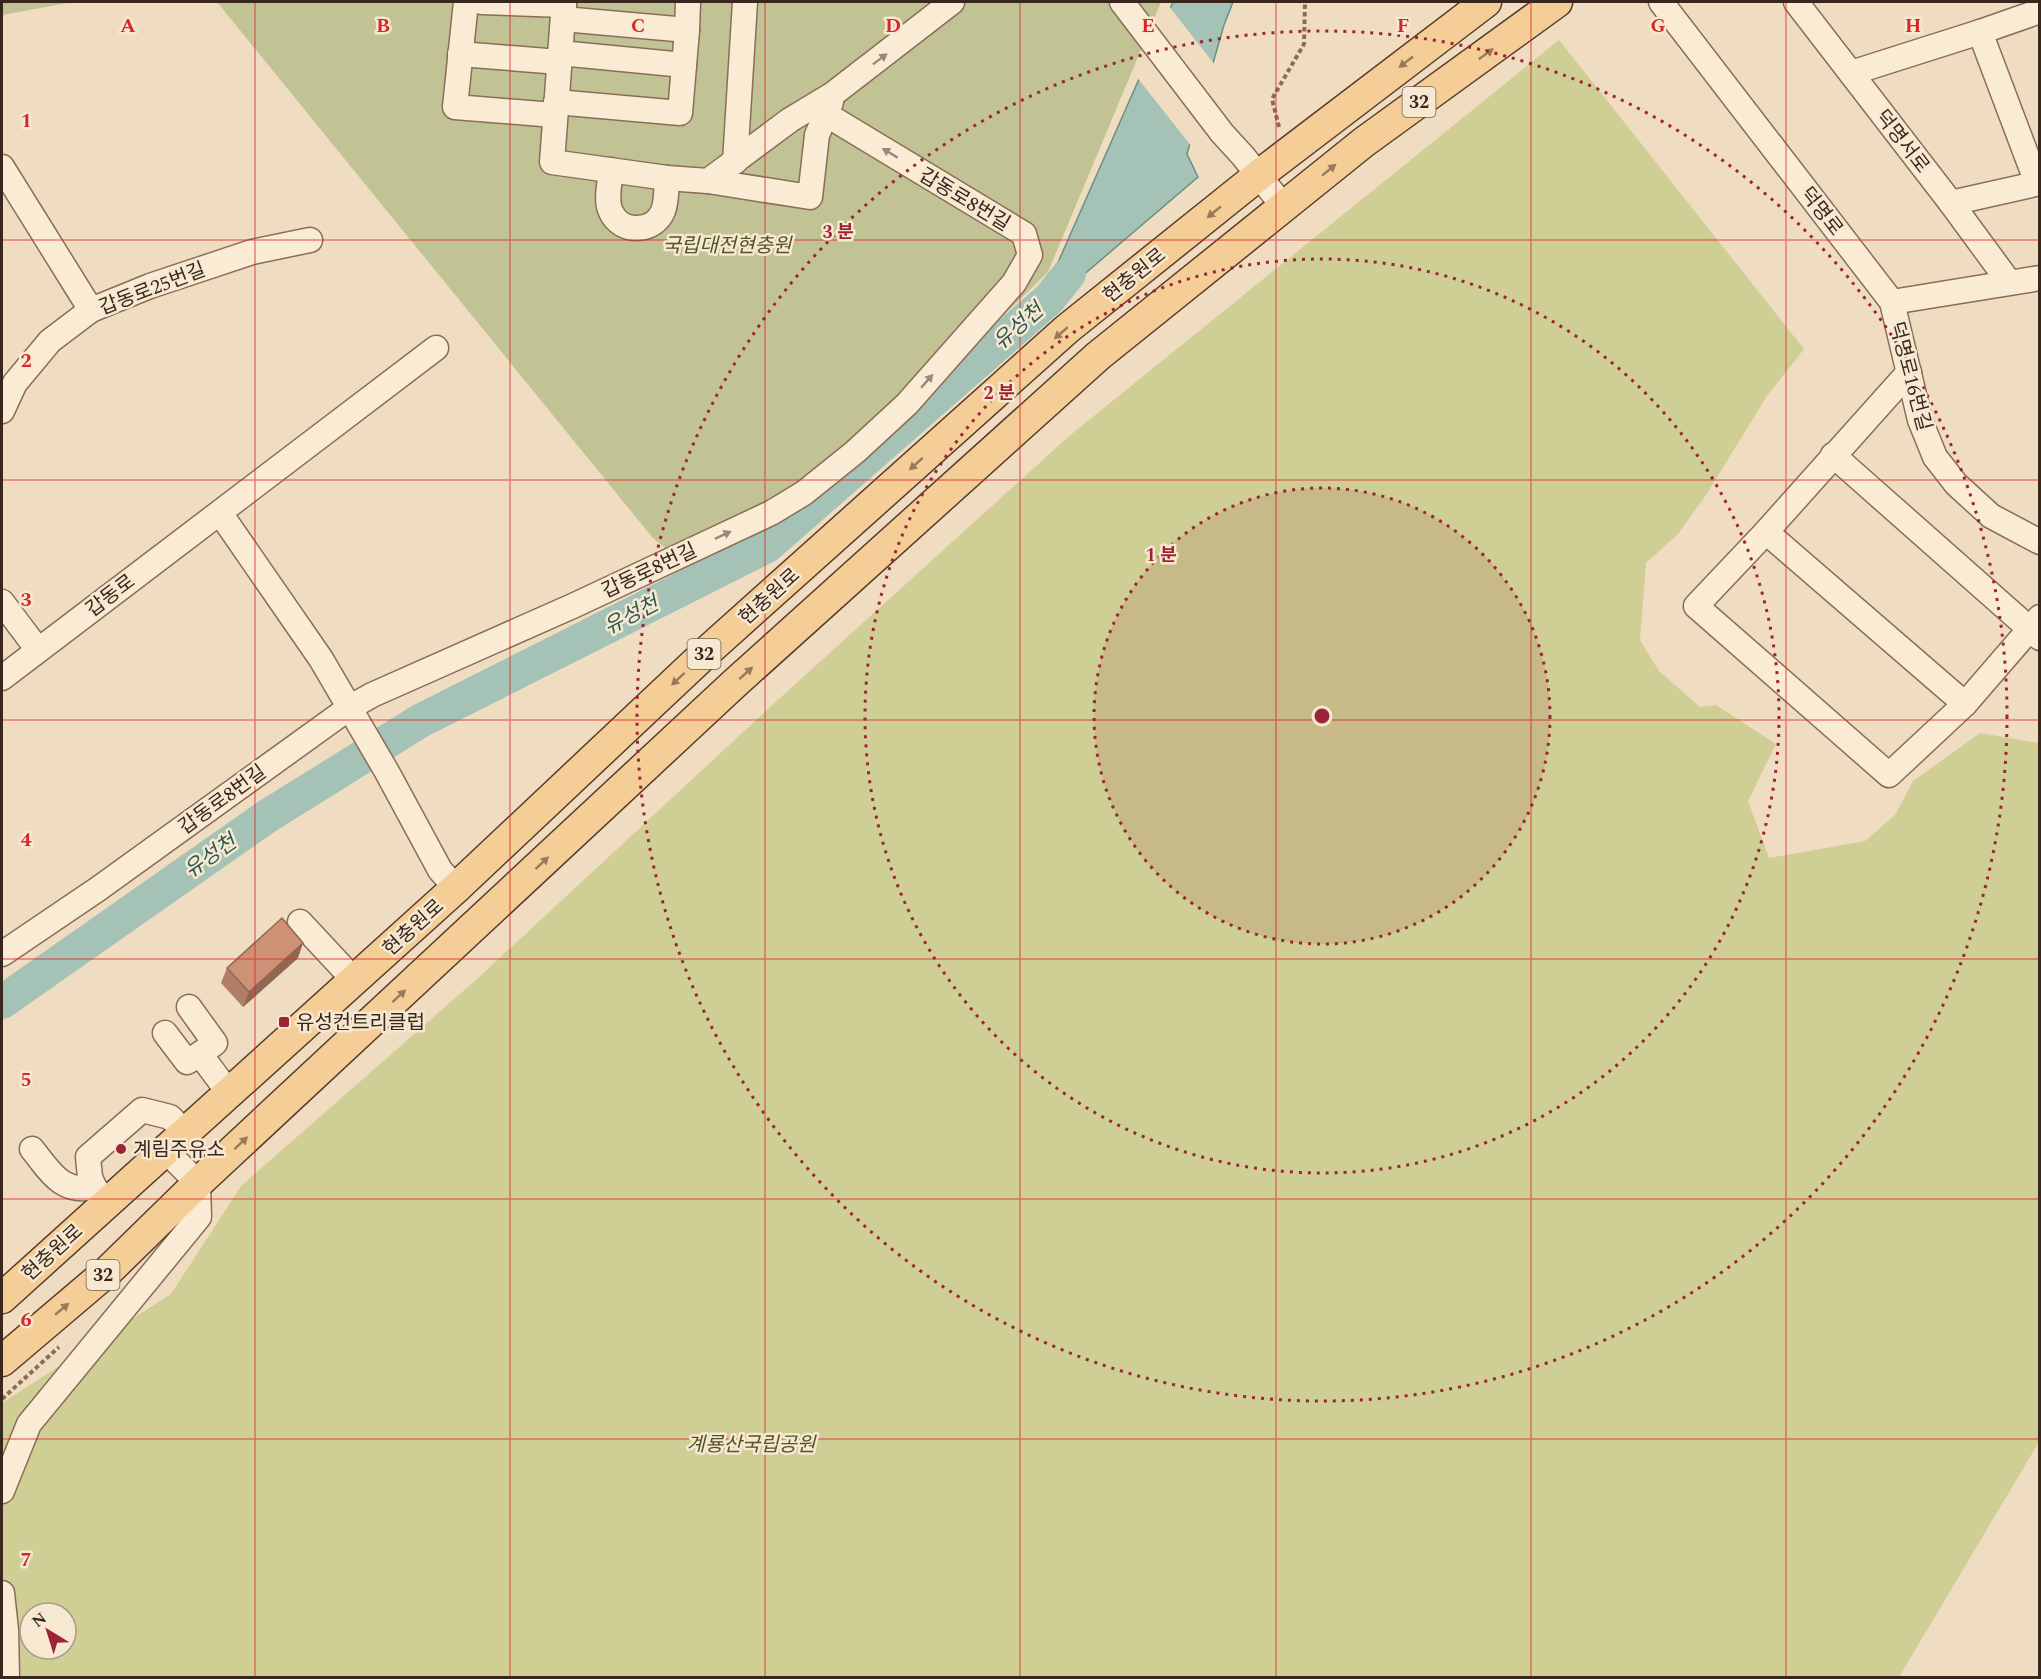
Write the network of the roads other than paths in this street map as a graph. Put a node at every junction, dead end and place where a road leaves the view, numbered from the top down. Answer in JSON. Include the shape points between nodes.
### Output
{"nodes":[{"id":1,"x":465,"y":2,"type":"edge"},
{"id":2,"x":482,"y":2,"type":"edge"},
{"id":3,"x":688,"y":2,"type":"edge"},
{"id":4,"x":745,"y":2,"type":"edge"},
{"id":5,"x":952,"y":2,"type":"edge"},
{"id":6,"x":1123,"y":2,"type":"edge"},
{"id":7,"x":1486,"y":2,"type":"edge"},
{"id":8,"x":1557,"y":2,"type":"edge"},
{"id":9,"x":1660,"y":2,"type":"edge"},
{"id":10,"x":1796,"y":2,"type":"edge"},
{"id":11,"x":563,"y":8,"type":"edge"},
{"id":12,"x":2040,"y":11,"type":"edge"},
{"id":13,"x":687,"y":30,"type":"junction"},
{"id":14,"x":1980,"y":32,"type":"junction"},
{"id":15,"x":460,"y":54,"type":"junction"},
{"id":16,"x":560,"y":57,"type":"junction"},
{"id":17,"x":684,"y":65,"type":"junction"},
{"id":18,"x":1851,"y":73,"type":"junction"},
{"id":19,"x":830,"y":105,"type":"junction"},
{"id":20,"x":555,"y":109,"type":"junction"},
{"id":21,"x":735,"y":162,"type":"junction"},
{"id":22,"x":2,"y":166,"type":"edge"},
{"id":23,"x":611,"y":170,"type":"junction"},
{"id":24,"x":1259,"y":175,"type":"junction"},
{"id":25,"x":667,"y":178,"type":"junction"},
{"id":26,"x":708,"y":181,"type":"junction"},
{"id":27,"x":2038,"y":183,"type":"edge"},
{"id":28,"x":1951,"y":203,"type":"junction"},
{"id":29,"x":1284,"y":207,"type":"junction"},
{"id":30,"x":310,"y":240,"type":"dead end"},
{"id":31,"x":2040,"y":278,"type":"edge"},
{"id":32,"x":2009,"y":282,"type":"junction"},
{"id":33,"x":1892,"y":302,"type":"junction"},
{"id":34,"x":91,"y":310,"type":"junction"},
{"id":35,"x":436,"y":348,"type":"dead end"},
{"id":36,"x":1909,"y":372,"type":"junction"},
{"id":37,"x":2,"y":411,"type":"edge"},
{"id":38,"x":1833,"y":455,"type":"junction"},
{"id":39,"x":220,"y":513,"type":"junction"},
{"id":40,"x":1766,"y":532,"type":"junction"},
{"id":41,"x":2040,"y":542,"type":"edge"},
{"id":42,"x":2,"y":602,"type":"edge"},
{"id":43,"x":2036,"y":628,"type":"edge"},
{"id":44,"x":38,"y":650,"type":"junction"},
{"id":45,"x":2,"y":678,"type":"edge"},
{"id":46,"x":1965,"y":704,"type":"junction"},
{"id":47,"x":352,"y":712,"type":"junction"},
{"id":48,"x":456,"y":888,"type":"junction"},
{"id":49,"x":300,"y":922,"type":"dead end"},
{"id":50,"x":2,"y":954,"type":"edge"},
{"id":51,"x":354,"y":980,"type":"junction"},
{"id":52,"x":189,"y":1007,"type":"dead end"},
{"id":53,"x":165,"y":1033,"type":"dead end"},
{"id":54,"x":200,"y":1054,"type":"junction"},
{"id":55,"x":229,"y":1093,"type":"junction"},
{"id":56,"x":175,"y":1141,"type":"junction"},
{"id":57,"x":32,"y":1149,"type":"dead end"},
{"id":58,"x":198,"y":1183,"type":"junction"},
{"id":59,"x":101,"y":1195,"type":"junction"},
{"id":60,"x":3,"y":1293,"type":"edge"},
{"id":61,"x":2,"y":1361,"type":"edge"},
{"id":62,"x":2,"y":1491,"type":"edge"},
{"id":63,"x":2,"y":1593,"type":"edge"},
{"id":64,"x":7,"y":1677,"type":"edge"}],
"edges":[{"from":1,"to":15,"type":"street"},
{"from":2,"to":11,"type":"street"},
{"from":3,"to":13,"type":"street"},
{"from":4,"to":21,"type":"street"},
{"from":19,"to":5,"type":"street","one_way":true},
{"from":6,"to":24,"type":"street","via":[[1222,133]]},
{"from":7,"to":24,"type":"main road","name":"현충원로","number":"32","one_way":true},
{"from":29,"to":8,"type":"main road","name":"현충원로","number":"32","one_way":true,"via":[[1364,142]]},
{"from":9,"to":33,"type":"street","name":"덕명로"},
{"from":10,"to":18,"type":"street","name":"덕명서로"},
{"from":11,"to":13,"type":"street"},
{"from":11,"to":16,"type":"street"},
{"from":12,"to":14,"type":"street"},
{"from":13,"to":17,"type":"street"},
{"from":14,"to":18,"type":"street"},
{"from":14,"to":27,"type":"street"},
{"from":15,"to":16,"type":"street"},
{"from":15,"to":20,"type":"street","via":[[455,107]]},
{"from":16,"to":17,"type":"street"},
{"from":16,"to":20,"type":"street"},
{"from":17,"to":20,"type":"street","via":[[680,113]]},
{"from":18,"to":28,"type":"street","name":"덕명서로"},
{"from":19,"to":21,"type":"street","via":[[790,120]]},
{"from":19,"to":26,"type":"street","via":[[817,135],[810,197]]},
{"from":47,"to":19,"type":"street","name":"갑동로8번길","one_way":true,"via":[[372,695],[575,605],[771,513],[804,493],[907,404],[1014,283],[1030,255],[1024,234],[858,134]]},
{"from":20,"to":23,"type":"street","via":[[552,162]]},
{"from":21,"to":26,"type":"street"},
{"from":22,"to":34,"type":"street"},
{"from":23,"to":25,"type":"street"},
{"from":23,"to":25,"type":"street","via":[[611,212],[625,226],[634,228],[643,228],[660,217]]},
{"from":24,"to":29,"type":"street"},
{"from":24,"to":48,"type":"main road","name":"현충원로","number":"32","one_way":true,"via":[[1067,329],[712,647]]},
{"from":25,"to":26,"type":"street"},
{"from":27,"to":28,"type":"street"},
{"from":28,"to":32,"type":"street","name":"덕명서로"},
{"from":58,"to":29,"type":"main road","name":"현충원로","number":"32","one_way":true,"via":[[735,683],[1062,388]]},
{"from":30,"to":34,"type":"street","name":"갑동로25번길","via":[[252,252]]},
{"from":31,"to":32,"type":"street"},
{"from":32,"to":33,"type":"street"},
{"from":33,"to":36,"type":"street","name":"덕명로16번길"},
{"from":34,"to":37,"type":"street","name":"갑동로25번길","via":[[50,341],[15,383]]},
{"from":35,"to":39,"type":"street","name":"갑동로"},
{"from":36,"to":38,"type":"street"},
{"from":36,"to":41,"type":"street","name":"덕명로16번길","via":[[1920,420],[1935,457],[1956,484],[1991,516]]},
{"from":38,"to":40,"type":"street"},
{"from":38,"to":43,"type":"street"},
{"from":39,"to":44,"type":"street","name":"갑동로"},
{"from":39,"to":47,"type":"street","via":[[321,659]]},
{"from":40,"to":46,"type":"street"},
{"from":40,"to":46,"type":"street","via":[[1696,606],[1889,775]]},
{"from":42,"to":44,"type":"street"},
{"from":43,"to":46,"type":"street"},
{"from":44,"to":45,"type":"street","name":"갑동로"},
{"from":47,"to":48,"type":"street","via":[[440,870]]},
{"from":47,"to":50,"type":"street","name":"갑동로8번길"},
{"from":48,"to":51,"type":"main road","name":"현충원로","number":"32"},
{"from":49,"to":51,"type":"street"},
{"from":51,"to":55,"type":"main road","name":"현충원로","number":"32"},
{"from":52,"to":54,"type":"street","via":[[215,1043]]},
{"from":53,"to":54,"type":"street","via":[[186,1062]]},
{"from":54,"to":55,"type":"street"},
{"from":55,"to":56,"type":"main road","name":"현충원로","number":"32"},
{"from":56,"to":58,"type":"street"},
{"from":56,"to":59,"type":"main road","name":"현충원로","number":"32"},
{"from":56,"to":59,"type":"street","via":[[170,1117],[142,1110],[88,1157],[90,1177]]},
{"from":57,"to":59,"type":"street","via":[[60,1183]]},
{"from":61,"to":58,"type":"main road","name":"현충원로","number":"32","one_way":true,"via":[[108,1271]]},
{"from":58,"to":62,"type":"street","via":[[199,1217],[29,1424]]},
{"from":59,"to":60,"type":"main road","name":"현충원로","number":"32"},
{"from":63,"to":64,"type":"street"}]}
